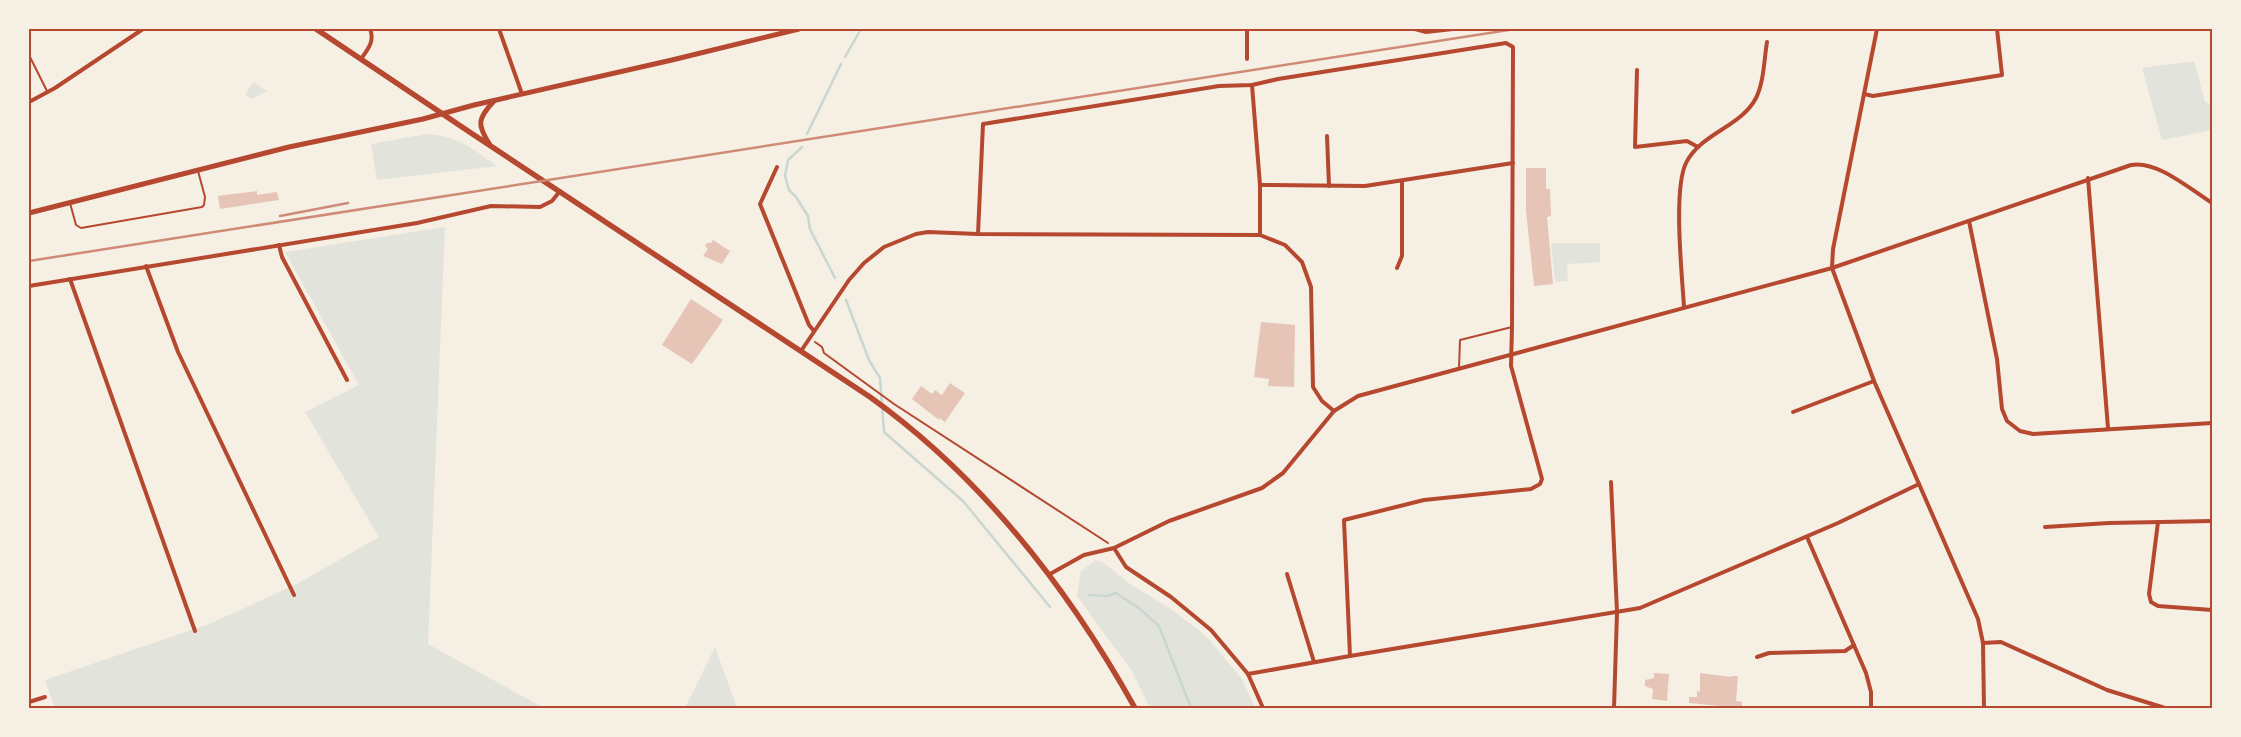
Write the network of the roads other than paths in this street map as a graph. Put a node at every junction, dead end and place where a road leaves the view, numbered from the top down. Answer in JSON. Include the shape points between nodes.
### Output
{"nodes":[{"id":1,"x":143,"y":29,"type":"edge"},
{"id":2,"x":316,"y":29,"type":"edge"},
{"id":3,"x":370,"y":29,"type":"edge"},
{"id":4,"x":499,"y":29,"type":"edge"},
{"id":5,"x":799,"y":29,"type":"edge"},
{"id":6,"x":1248,"y":29,"type":"edge"},
{"id":7,"x":1415,"y":29,"type":"edge"},
{"id":8,"x":1452,"y":29,"type":"edge"},
{"id":9,"x":1877,"y":29,"type":"edge"},
{"id":10,"x":1996,"y":29,"type":"edge"},
{"id":11,"x":1767,"y":42,"type":"dead end"},
{"id":12,"x":29,"y":55,"type":"edge"},
{"id":13,"x":361,"y":59,"type":"junction"},
{"id":14,"x":1247,"y":59,"type":"dead end"},
{"id":15,"x":1637,"y":70,"type":"dead end"},
{"id":16,"x":1252,"y":85,"type":"junction"},
{"id":17,"x":48,"y":93,"type":"junction"},
{"id":18,"x":522,"y":94,"type":"junction"},
{"id":19,"x":1864,"y":94,"type":"junction"},
{"id":20,"x":494,"y":101,"type":"junction"},
{"id":21,"x":29,"y":102,"type":"edge"},
{"id":22,"x":441,"y":114,"type":"junction"},
{"id":23,"x":1327,"y":136,"type":"dead end"},
{"id":24,"x":490,"y":146,"type":"junction"},
{"id":25,"x":1698,"y":147,"type":"junction"},
{"id":26,"x":1513,"y":163,"type":"junction"},
{"id":27,"x":777,"y":167,"type":"dead end"},
{"id":28,"x":198,"y":170,"type":"junction"},
{"id":29,"x":2088,"y":178,"type":"junction"},
{"id":30,"x":1402,"y":181,"type":"junction"},
{"id":31,"x":1260,"y":185,"type":"junction"},
{"id":32,"x":1329,"y":186,"type":"junction"},
{"id":33,"x":560,"y":191,"type":"junction"},
{"id":34,"x":70,"y":203,"type":"junction"},
{"id":35,"x":2212,"y":203,"type":"edge"},
{"id":36,"x":29,"y":212,"type":"edge"},
{"id":37,"x":1969,"y":221,"type":"junction"},
{"id":38,"x":978,"y":234,"type":"junction"},
{"id":39,"x":1260,"y":235,"type":"junction"},
{"id":40,"x":279,"y":244,"type":"junction"},
{"id":41,"x":146,"y":266,"type":"junction"},
{"id":42,"x":1397,"y":268,"type":"dead end"},
{"id":43,"x":1832,"y":268,"type":"junction"},
{"id":44,"x":70,"y":279,"type":"junction"},
{"id":45,"x":29,"y":286,"type":"edge"},
{"id":46,"x":1684,"y":307,"type":"junction"},
{"id":47,"x":1512,"y":326,"type":"junction"},
{"id":48,"x":814,"y":331,"type":"junction"},
{"id":49,"x":801,"y":351,"type":"junction"},
{"id":50,"x":1510,"y":355,"type":"junction"},
{"id":51,"x":1459,"y":368,"type":"junction"},
{"id":52,"x":347,"y":380,"type":"dead end"},
{"id":53,"x":1874,"y":381,"type":"junction"},
{"id":54,"x":1334,"y":412,"type":"junction"},
{"id":55,"x":1793,"y":412,"type":"dead end"},
{"id":56,"x":2212,"y":423,"type":"edge"},
{"id":57,"x":2108,"y":428,"type":"junction"},
{"id":58,"x":1611,"y":482,"type":"dead end"},
{"id":59,"x":1919,"y":484,"type":"junction"},
{"id":60,"x":2212,"y":521,"type":"edge"},
{"id":61,"x":2158,"y":522,"type":"junction"},
{"id":62,"x":2046,"y":527,"type":"dead end"},
{"id":63,"x":1807,"y":537,"type":"junction"},
{"id":64,"x":1114,"y":548,"type":"junction"},
{"id":65,"x":1050,"y":574,"type":"junction"},
{"id":66,"x":1287,"y":574,"type":"dead end"},
{"id":67,"x":294,"y":595,"type":"dead end"},
{"id":68,"x":2212,"y":610,"type":"edge"},
{"id":69,"x":1617,"y":612,"type":"junction"},
{"id":70,"x":195,"y":631,"type":"dead end"},
{"id":71,"x":1983,"y":643,"type":"junction"},
{"id":72,"x":1854,"y":645,"type":"junction"},
{"id":73,"x":1350,"y":656,"type":"junction"},
{"id":74,"x":1757,"y":658,"type":"dead end"},
{"id":75,"x":1314,"y":662,"type":"junction"},
{"id":76,"x":1248,"y":674,"type":"junction"},
{"id":77,"x":45,"y":697,"type":"dead end"},
{"id":78,"x":29,"y":702,"type":"edge"},
{"id":79,"x":1135,"y":708,"type":"edge"},
{"id":80,"x":1264,"y":708,"type":"edge"},
{"id":81,"x":1614,"y":708,"type":"edge"},
{"id":82,"x":1871,"y":708,"type":"edge"},
{"id":83,"x":1984,"y":708,"type":"edge"},
{"id":84,"x":2165,"y":708,"type":"edge"}],
"edges":[{"from":1,"to":17,"type":"street"},
{"from":2,"to":13,"type":"main road"},
{"from":3,"to":13,"type":"street","via":[[372,43]]},
{"from":4,"to":18,"type":"street"},
{"from":5,"to":18,"type":"street"},
{"from":6,"to":14,"type":"street"},
{"from":7,"to":8,"type":"street","via":[[1426,32]]},
{"from":9,"to":19,"type":"street"},
{"from":10,"to":19,"type":"street","via":[[2002,75],[1872,96]]},
{"from":11,"to":25,"type":"street","via":[[1755,100],[1744,113]]},
{"from":12,"to":17,"type":"lane"},
{"from":13,"to":22,"type":"main road"},
{"from":15,"to":25,"type":"street","via":[[1635,147],[1687,141]]},
{"from":16,"to":26,"type":"street","via":[[1510,44],[1513,47]]},
{"from":16,"to":31,"type":"street"},
{"from":16,"to":38,"type":"street","via":[[1219,86],[983,124]]},
{"from":17,"to":21,"type":"street"},
{"from":18,"to":20,"type":"street"},
{"from":19,"to":43,"type":"street"},
{"from":20,"to":22,"type":"street"},
{"from":20,"to":24,"type":"street","via":[[484,111],[480,124]]},
{"from":22,"to":24,"type":"main road"},
{"from":22,"to":28,"type":"street"},
{"from":23,"to":32,"type":"street"},
{"from":24,"to":33,"type":"main road"},
{"from":25,"to":46,"type":"street","via":[[1686,163],[1681,183]]},
{"from":26,"to":30,"type":"street"},
{"from":26,"to":47,"type":"street"},
{"from":27,"to":48,"type":"street","via":[[760,204]]},
{"from":28,"to":34,"type":"street"},
{"from":28,"to":34,"type":"lane","via":[[205,197],[202,207],[81,228],[76,225]]},
{"from":29,"to":35,"type":"street","via":[[2126,166],[2146,164]]},
{"from":29,"to":37,"type":"street"},
{"from":29,"to":57,"type":"street"},
{"from":30,"to":32,"type":"street"},
{"from":30,"to":42,"type":"street","via":[[1402,256]]},
{"from":31,"to":32,"type":"street"},
{"from":31,"to":39,"type":"street"},
{"from":33,"to":40,"type":"street","via":[[552,202],[540,207],[490,206],[417,223]]},
{"from":33,"to":49,"type":"main road"},
{"from":34,"to":36,"type":"street"},
{"from":37,"to":43,"type":"street"},
{"from":37,"to":57,"type":"street","via":[[1997,359],[2002,409],[2008,421],[2020,431],[2033,434]]},
{"from":38,"to":39,"type":"street"},
{"from":38,"to":48,"type":"street","via":[[928,232],[884,247],[849,280]]},
{"from":39,"to":54,"type":"street","via":[[1285,245],[1302,262],[1311,287],[1313,387]]},
{"from":40,"to":41,"type":"street"},
{"from":40,"to":52,"type":"street","via":[[282,257]]},
{"from":41,"to":44,"type":"street"},
{"from":41,"to":67,"type":"street","via":[[178,352]]},
{"from":43,"to":46,"type":"street"},
{"from":43,"to":53,"type":"street"},
{"from":44,"to":45,"type":"street"},
{"from":44,"to":70,"type":"street"},
{"from":46,"to":50,"type":"street"},
{"from":47,"to":50,"type":"street"},
{"from":47,"to":51,"type":"lane","via":[[1460,340]]},
{"from":48,"to":49,"type":"street"},
{"from":49,"to":65,"type":"main road","via":[[892,413],[943,456],[985,497]]},
{"from":50,"to":51,"type":"street"},
{"from":50,"to":73,"type":"street","via":[[1540,470],[1540,484],[1531,490],[1424,500],[1344,520]]},
{"from":51,"to":54,"type":"street","via":[[1358,396]]},
{"from":53,"to":55,"type":"street"},
{"from":53,"to":59,"type":"street"},
{"from":54,"to":64,"type":"street","via":[[1283,472],[1262,488],[1169,521]]},
{"from":56,"to":57,"type":"street"},
{"from":58,"to":69,"type":"street"},
{"from":59,"to":63,"type":"street"},
{"from":59,"to":71,"type":"street","via":[[1970,598]]},
{"from":60,"to":61,"type":"street"},
{"from":61,"to":62,"type":"street"},
{"from":61,"to":68,"type":"street","via":[[2148,594],[2151,602],[2158,606]]},
{"from":63,"to":69,"type":"street","via":[[1640,608]]},
{"from":63,"to":72,"type":"street"},
{"from":64,"to":65,"type":"street","via":[[1084,555]]},
{"from":64,"to":76,"type":"street","via":[[1126,567],[1211,630]]},
{"from":65,"to":79,"type":"main road","via":[[1100,648]]},
{"from":66,"to":75,"type":"street"},
{"from":69,"to":73,"type":"street"},
{"from":69,"to":81,"type":"street"},
{"from":71,"to":83,"type":"street"},
{"from":71,"to":84,"type":"street","via":[[2001,642],[2108,690]]},
{"from":72,"to":74,"type":"street","via":[[1845,651],[1769,654]]},
{"from":72,"to":82,"type":"street","via":[[1866,673]]},
{"from":73,"to":75,"type":"street"},
{"from":75,"to":76,"type":"street"},
{"from":76,"to":80,"type":"street"},
{"from":77,"to":78,"type":"street"}]}
